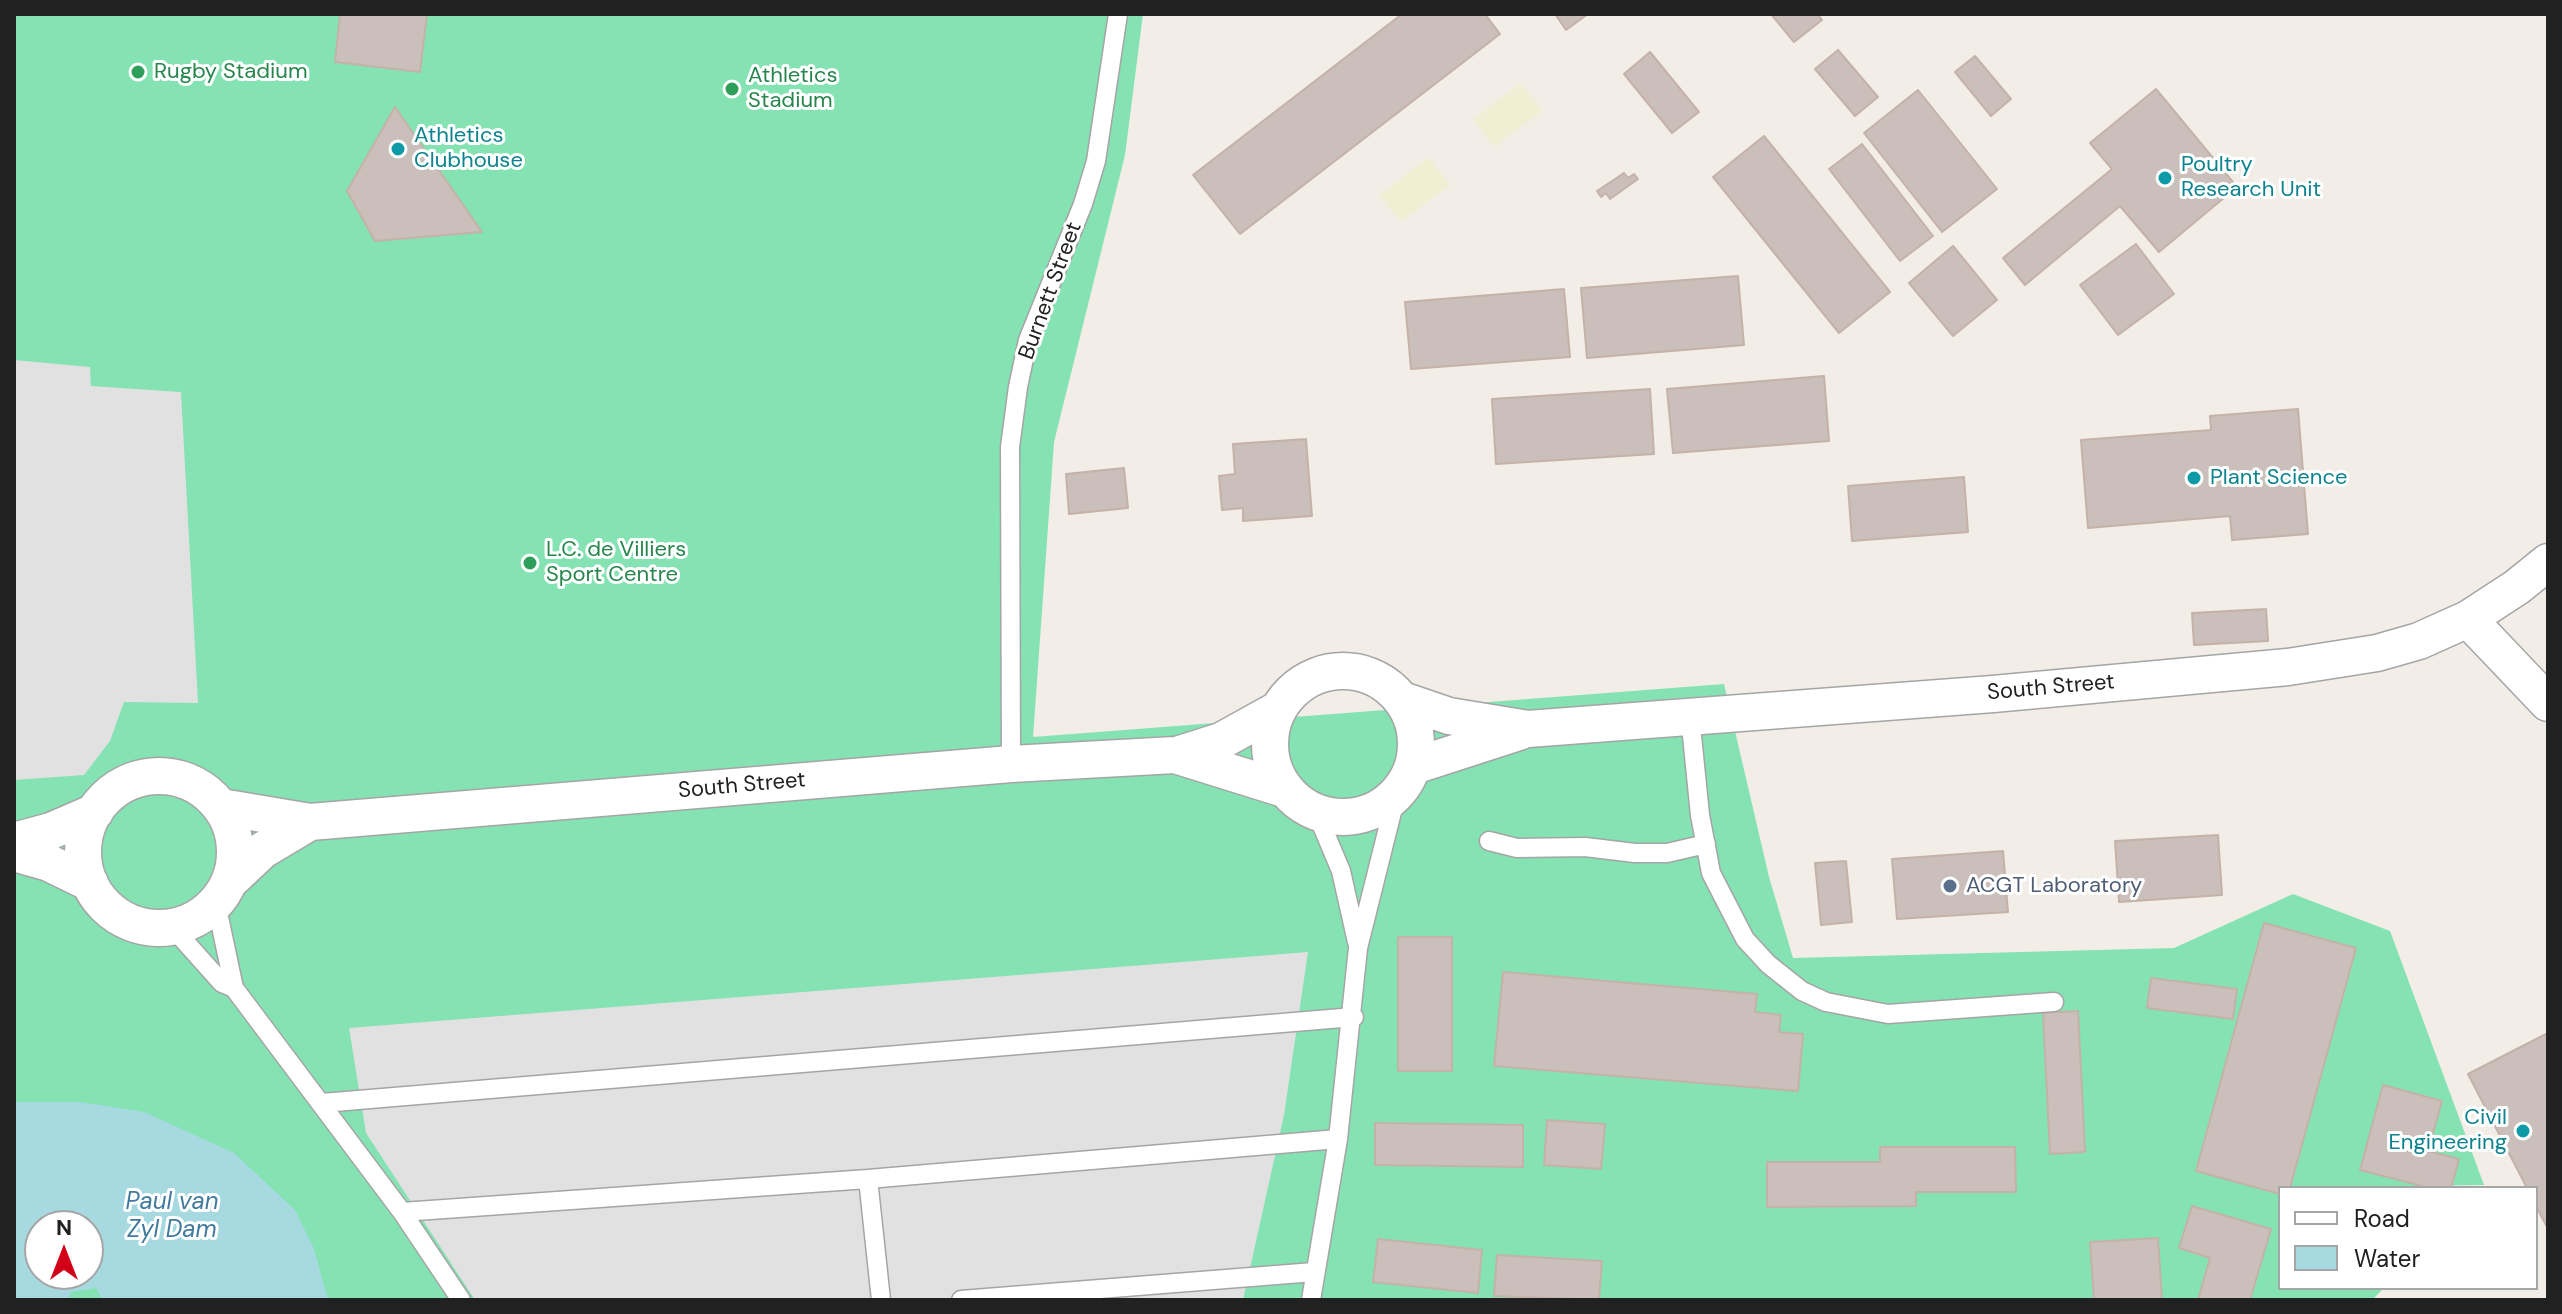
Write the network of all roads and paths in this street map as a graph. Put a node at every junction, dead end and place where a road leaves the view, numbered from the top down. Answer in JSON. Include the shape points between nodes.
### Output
{"nodes":[{"id":1,"x":1118,"y":14,"type":"edge"},
{"id":2,"x":2548,"y":562,"type":"edge"},
{"id":3,"x":2468,"y":619,"type":"junction"},
{"id":4,"x":1402,"y":700,"type":"junction"},
{"id":5,"x":2548,"y":703,"type":"edge"},
{"id":6,"x":1277,"y":710,"type":"junction"},
{"id":7,"x":1690,"y":716,"type":"junction"},
{"id":8,"x":1528,"y":729,"type":"junction"},
{"id":9,"x":1175,"y":755,"type":"junction"},
{"id":10,"x":1011,"y":764,"type":"junction"},
{"id":11,"x":1405,"y":781,"type":"junction"},
{"id":12,"x":1284,"y":789,"type":"junction"},
{"id":13,"x":221,"y":807,"type":"junction"},
{"id":14,"x":95,"y":812,"type":"junction"},
{"id":15,"x":1317,"y":814,"type":"junction"},
{"id":16,"x":310,"y":822,"type":"junction"},
{"id":17,"x":14,"y":841,"type":"edge"},
{"id":18,"x":1489,"y":841,"type":"dead end"},
{"id":19,"x":1706,"y":844,"type":"junction"},
{"id":20,"x":14,"y":853,"type":"edge"},
{"id":21,"x":90,"y":883,"type":"junction"},
{"id":22,"x":223,"y":892,"type":"junction"},
{"id":23,"x":172,"y":927,"type":"junction"},
{"id":24,"x":1358,"y":948,"type":"junction"},
{"id":25,"x":234,"y":988,"type":"junction"},
{"id":26,"x":2054,"y":1002,"type":"dead end"},
{"id":27,"x":1354,"y":1017,"type":"junction"},
{"id":28,"x":322,"y":1103,"type":"junction"},
{"id":29,"x":1338,"y":1139,"type":"junction"},
{"id":30,"x":868,"y":1179,"type":"junction"},
{"id":31,"x":402,"y":1212,"type":"junction"},
{"id":32,"x":1314,"y":1272,"type":"junction"},
{"id":33,"x":461,"y":1300,"type":"edge"},
{"id":34,"x":881,"y":1300,"type":"edge"},
{"id":35,"x":961,"y":1300,"type":"edge"},
{"id":36,"x":1311,"y":1300,"type":"edge"}],
"edges":[{"from":1,"to":10,"type":"lane","name":"Burnett Street","via":[[1096,161],[1028,340],[1018,387],[1010,447]]},
{"from":2,"to":3,"type":"street","name":"South Street"},
{"from":3,"to":5,"type":"street"},
{"from":3,"to":7,"type":"street","name":"South Street","via":[[2377,653],[2288,667]]},
{"from":4,"to":6,"type":"street","via":[[1387,685],[1348,671],[1307,680]]},
{"from":4,"to":8,"type":"street","name":"South Street","via":[[1461,719]]},
{"from":4,"to":11,"type":"street","via":[[1416,732]]},
{"from":6,"to":9,"type":"street","name":"South Street","via":[[1221,741]]},
{"from":6,"to":12,"type":"street","via":[[1269,750]]},
{"from":7,"to":8,"type":"street","name":"South Street"},
{"from":7,"to":19,"type":"lane"},
{"from":8,"to":11,"type":"street","name":"South Street"},
{"from":9,"to":10,"type":"street","name":"South Street"},
{"from":9,"to":12,"type":"street","name":"South Street"},
{"from":10,"to":16,"type":"street","name":"South Street"},
{"from":11,"to":15,"type":"street","via":[[1379,809],[1359,816]]},
{"from":11,"to":24,"type":"lane"},
{"from":12,"to":15,"type":"street"},
{"from":13,"to":14,"type":"street","via":[[204,790],[157,776],[111,793]]},
{"from":13,"to":16,"type":"street","name":"South Street"},
{"from":13,"to":22,"type":"street","via":[[236,855]]},
{"from":14,"to":17,"type":"street"},
{"from":14,"to":21,"type":"street","via":[[85,834],[83,859]]},
{"from":15,"to":24,"type":"lane","via":[[1341,871]]},
{"from":16,"to":22,"type":"street","name":"South Street","via":[[263,850]]},
{"from":18,"to":19,"type":"lane","via":[[1517,848],[1635,853],[1667,853]]},
{"from":19,"to":26,"type":"lane","via":[[1711,873],[1745,939],[1802,991],[1826,1002],[1888,1014]]},
{"from":20,"to":21,"type":"street"},
{"from":21,"to":23,"type":"street","via":[[123,919],[147,927]]},
{"from":22,"to":23,"type":"street","via":[[195,919]]},
{"from":22,"to":25,"type":"lane"},
{"from":23,"to":25,"type":"lane","via":[[222,983]]},
{"from":24,"to":27,"type":"lane"},
{"from":25,"to":28,"type":"lane"},
{"from":27,"to":28,"type":"lane"},
{"from":27,"to":29,"type":"lane"},
{"from":28,"to":31,"type":"lane"},
{"from":29,"to":30,"type":"lane"},
{"from":29,"to":32,"type":"lane"},
{"from":30,"to":31,"type":"lane"},
{"from":30,"to":34,"type":"lane"},
{"from":31,"to":33,"type":"lane"},
{"from":32,"to":35,"type":"lane"},
{"from":32,"to":36,"type":"lane"}]}
